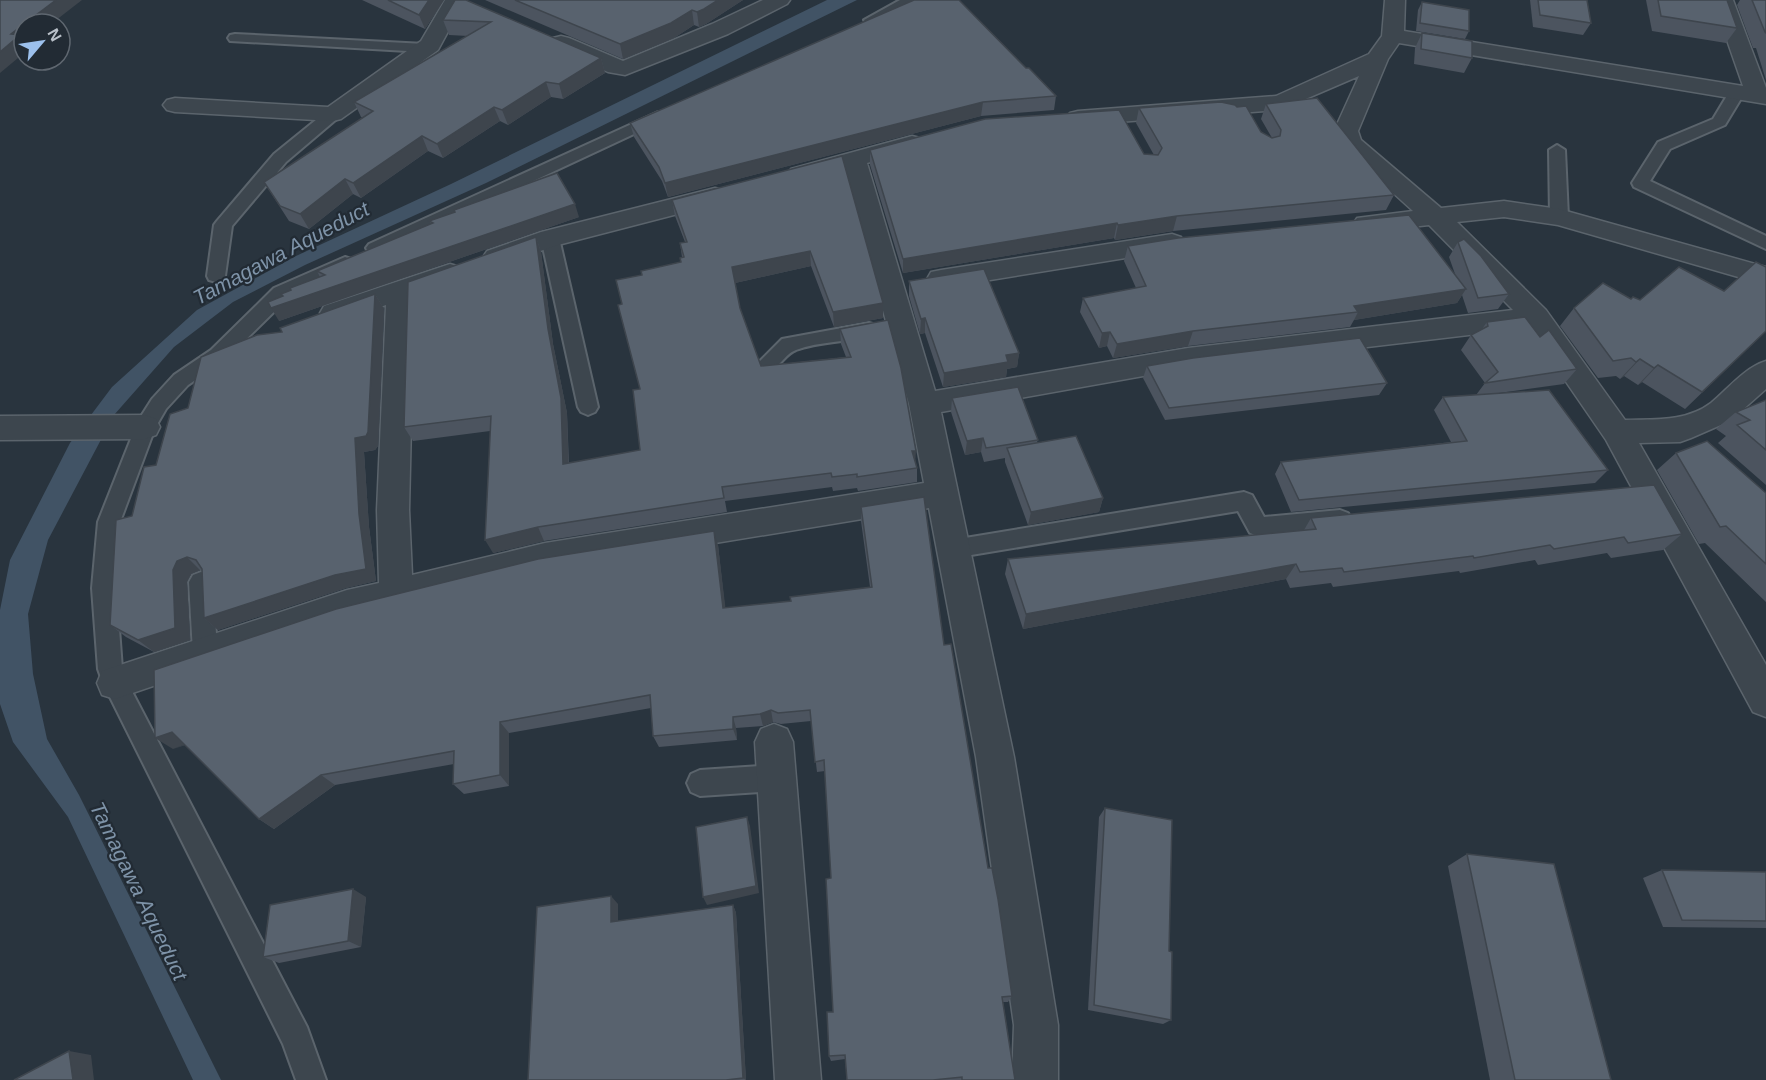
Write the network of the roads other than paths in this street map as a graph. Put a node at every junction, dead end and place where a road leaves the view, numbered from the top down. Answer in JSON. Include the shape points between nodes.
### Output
{"nodes":[{"id":1,"x":780,"y":0,"type":"edge"},
{"id":2,"x":911,"y":0,"type":"edge"},
{"id":3,"x":1395,"y":0,"type":"edge"},
{"id":4,"x":1723,"y":0,"type":"edge"},
{"id":5,"x":463,"y":2,"type":"edge"},
{"id":6,"x":855,"y":27,"type":"edge"},
{"id":7,"x":541,"y":34,"type":"edge"},
{"id":8,"x":1393,"y":36,"type":"junction"},
{"id":9,"x":235,"y":38,"type":"dead end"},
{"id":10,"x":425,"y":48,"type":"junction"},
{"id":11,"x":1377,"y":59,"type":"junction"},
{"id":12,"x":1335,"y":80,"type":"junction"},
{"id":13,"x":1365,"y":87,"type":"junction"},
{"id":14,"x":1753,"y":95,"type":"edge"},
{"id":15,"x":175,"y":105,"type":"dead end"},
{"id":16,"x":680,"y":106,"type":"edge"},
{"id":17,"x":333,"y":114,"type":"junction"},
{"id":18,"x":1060,"y":119,"type":"edge"},
{"id":19,"x":939,"y":136,"type":"edge"},
{"id":20,"x":1557,"y":150,"type":"dead end"},
{"id":21,"x":853,"y":158,"type":"junction"},
{"id":22,"x":778,"y":180,"type":"edge"},
{"id":23,"x":744,"y":189,"type":"edge"},
{"id":24,"x":1436,"y":217,"type":"junction"},
{"id":25,"x":1559,"y":217,"type":"junction"},
{"id":26,"x":1341,"y":226,"type":"edge"},
{"id":27,"x":550,"y":238,"type":"junction"},
{"id":28,"x":1197,"y":240,"type":"edge"},
{"id":29,"x":1766,"y":243,"type":"edge"},
{"id":30,"x":216,"y":276,"type":"dead end"},
{"id":31,"x":1766,"y":276,"type":"edge"},
{"id":32,"x":890,"y":288,"type":"junction"},
{"id":33,"x":400,"y":289,"type":"junction"},
{"id":34,"x":1536,"y":317,"type":"junction"},
{"id":35,"x":313,"y":321,"type":"edge"},
{"id":36,"x":901,"y":324,"type":"junction"},
{"id":37,"x":269,"y":337,"type":"edge"},
{"id":38,"x":218,"y":355,"type":"junction"},
{"id":39,"x":768,"y":363,"type":"edge"},
{"id":40,"x":1766,"y":372,"type":"edge"},
{"id":41,"x":924,"y":404,"type":"junction"},
{"id":42,"x":588,"y":407,"type":"dead end"},
{"id":43,"x":131,"y":427,"type":"junction"},
{"id":44,"x":0,"y":428,"type":"edge"},
{"id":45,"x":1680,"y":430,"type":"junction"},
{"id":46,"x":1617,"y":432,"type":"junction"},
{"id":47,"x":1706,"y":453,"type":"edge"},
{"id":48,"x":943,"y":493,"type":"junction"},
{"id":49,"x":1364,"y":516,"type":"edge"},
{"id":50,"x":953,"y":549,"type":"junction"},
{"id":51,"x":201,"y":582,"type":"edge"},
{"id":52,"x":396,"y":593,"type":"junction"},
{"id":53,"x":206,"y":652,"type":"junction"},
{"id":54,"x":115,"y":683,"type":"junction"},
{"id":55,"x":1766,"y":700,"type":"edge"},
{"id":56,"x":775,"y":760,"type":"joint"},
{"id":57,"x":700,"y":783,"type":"dead end"},
{"id":58,"x":311,"y":1080,"type":"edge"},
{"id":59,"x":798,"y":1080,"type":"edge"},
{"id":60,"x":1035,"y":1080,"type":"edge"}],
"edges":[{"from":1,"to":7,"type":"street","via":[[625,68]]},
{"from":2,"to":6,"type":"lane"},
{"from":3,"to":8,"type":"street"},
{"from":4,"to":14,"type":"street"},
{"from":5,"to":10,"type":"street"},
{"from":8,"to":11,"type":"street"},
{"from":8,"to":14,"type":"street"},
{"from":9,"to":10,"type":"lane"},
{"from":10,"to":17,"type":"street"},
{"from":11,"to":12,"type":"street"},
{"from":11,"to":13,"type":"street"},
{"from":12,"to":13,"type":"street","via":[[1350,77]]},
{"from":12,"to":18,"type":"street","via":[[1247,112],[1127,125]]},
{"from":13,"to":24,"type":"street","via":[[1346,131],[1350,143]]},
{"from":14,"to":29,"type":"lane","via":[[1719,122],[1665,146],[1640,183]]},
{"from":15,"to":17,"type":"street"},
{"from":16,"to":38,"type":"lane","via":[[281,293]]},
{"from":17,"to":30,"type":"lane","via":[[280,158],[223,225]]},
{"from":19,"to":21,"type":"street"},
{"from":20,"to":25,"type":"lane"},
{"from":21,"to":22,"type":"street"},
{"from":21,"to":32,"type":"street"},
{"from":23,"to":27,"type":"street"},
{"from":24,"to":25,"type":"street","via":[[1504,208]]},
{"from":24,"to":26,"type":"street"},
{"from":24,"to":34,"type":"street"},
{"from":25,"to":31,"type":"street"},
{"from":27,"to":33,"type":"street"},
{"from":27,"to":42,"type":"lane"},
{"from":28,"to":32,"type":"street"},
{"from":32,"to":36,"type":"street"},
{"from":33,"to":35,"type":"street"},
{"from":33,"to":52,"type":"street","via":[[393,510]]},
{"from":34,"to":41,"type":"street","via":[[1188,358]]},
{"from":34,"to":46,"type":"street"},
{"from":36,"to":39,"type":"lane","via":[[789,344]]},
{"from":36,"to":41,"type":"street"},
{"from":37,"to":38,"type":"street"},
{"from":38,"to":43,"type":"lane","via":[[181,380]]},
{"from":40,"to":45,"type":"street","via":[[1719,413]]},
{"from":41,"to":48,"type":"street"},
{"from":43,"to":44,"type":"street"},
{"from":43,"to":54,"type":"lane","via":[[109,522],[104,588],[110,669]]},
{"from":45,"to":46,"type":"street"},
{"from":45,"to":47,"type":"street"},
{"from":46,"to":55,"type":"street","via":[[1637,490]]},
{"from":48,"to":50,"type":"street"},
{"from":48,"to":52,"type":"street","via":[[545,557]]},
{"from":49,"to":50,"type":"lane","via":[[1258,527],[1244,501]]},
{"from":50,"to":60,"type":"street","via":[[1002,803],[1036,1025]]},
{"from":51,"to":53,"type":"lane"},
{"from":52,"to":53,"type":"street","via":[[347,605]]},
{"from":53,"to":54,"type":"street"},
{"from":54,"to":58,"type":"lane","via":[[296,1038]]},
{"from":56,"to":57,"type":"lane"},
{"from":56,"to":59,"type":"street"}]}
